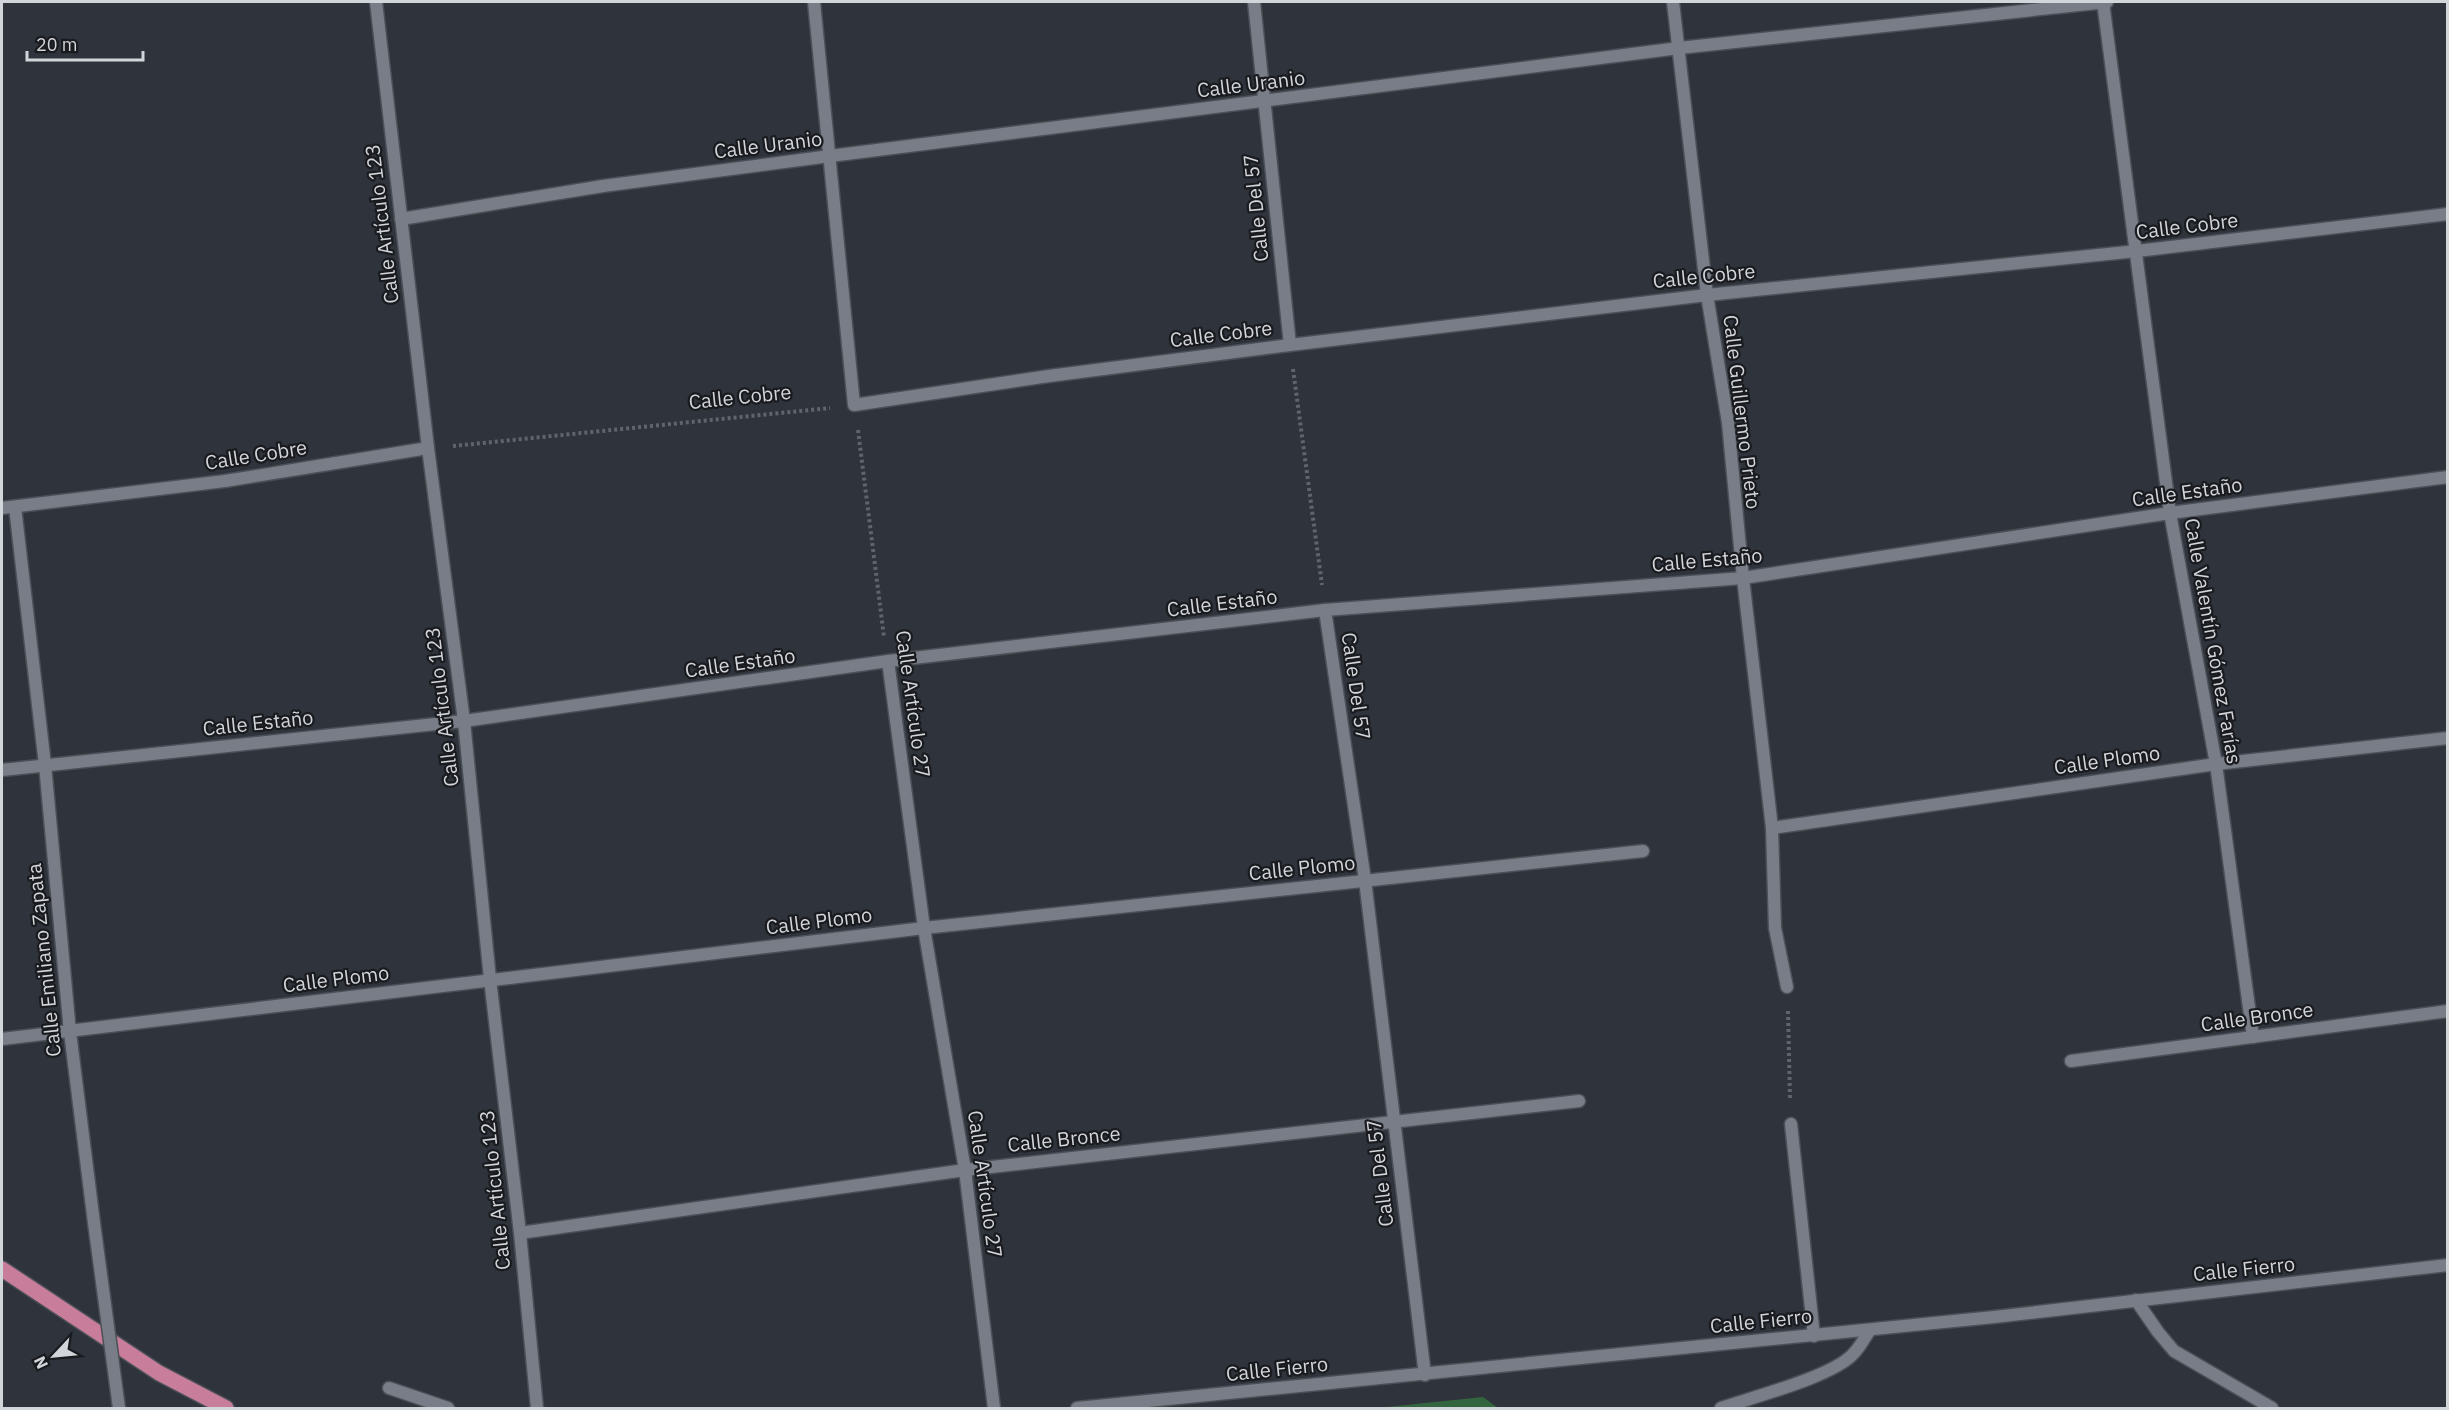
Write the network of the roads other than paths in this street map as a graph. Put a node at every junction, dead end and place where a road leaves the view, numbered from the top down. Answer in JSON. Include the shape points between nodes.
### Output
{"nodes":[{"id":1,"x":376,"y":2,"type":"edge"},
{"id":2,"x":814,"y":2,"type":"edge"},
{"id":3,"x":1254,"y":2,"type":"edge"},
{"id":4,"x":1673,"y":2,"type":"edge"},
{"id":5,"x":2105,"y":2,"type":"edge"},
{"id":6,"x":1678,"y":48,"type":"junction"},
{"id":7,"x":1264,"y":102,"type":"junction"},
{"id":8,"x":830,"y":156,"type":"junction"},
{"id":9,"x":2448,"y":214,"type":"edge"},
{"id":10,"x":401,"y":219,"type":"junction"},
{"id":11,"x":2137,"y":251,"type":"junction"},
{"id":12,"x":1707,"y":295,"type":"junction"},
{"id":13,"x":1290,"y":345,"type":"junction"},
{"id":14,"x":428,"y":448,"type":"junction"},
{"id":15,"x":2448,"y":477,"type":"edge"},
{"id":16,"x":15,"y":507,"type":"junction"},
{"id":17,"x":2,"y":508,"type":"edge"},
{"id":18,"x":2170,"y":513,"type":"junction"},
{"id":19,"x":1743,"y":578,"type":"junction"},
{"id":20,"x":1325,"y":610,"type":"junction"},
{"id":21,"x":888,"y":661,"type":"junction"},
{"id":22,"x":464,"y":721,"type":"junction"},
{"id":23,"x":2448,"y":738,"type":"edge"},
{"id":24,"x":45,"y":765,"type":"junction"},
{"id":25,"x":2216,"y":765,"type":"junction"},
{"id":26,"x":2,"y":770,"type":"edge"},
{"id":27,"x":1772,"y":828,"type":"junction"},
{"id":28,"x":1643,"y":851,"type":"dead end"},
{"id":29,"x":1365,"y":880,"type":"junction"},
{"id":30,"x":924,"y":928,"type":"junction"},
{"id":31,"x":490,"y":979,"type":"junction"},
{"id":32,"x":1787,"y":987,"type":"road end"},
{"id":33,"x":2448,"y":1011,"type":"edge"},
{"id":34,"x":70,"y":1032,"type":"junction"},
{"id":35,"x":2253,"y":1037,"type":"junction"},
{"id":36,"x":2,"y":1039,"type":"edge"},
{"id":37,"x":2071,"y":1061,"type":"dead end"},
{"id":38,"x":1579,"y":1101,"type":"dead end"},
{"id":39,"x":1394,"y":1122,"type":"junction"},
{"id":40,"x":1791,"y":1124,"type":"road end"},
{"id":41,"x":965,"y":1170,"type":"junction"},
{"id":42,"x":520,"y":1233,"type":"junction"},
{"id":43,"x":2448,"y":1265,"type":"edge"},
{"id":44,"x":2,"y":1269,"type":"edge"},
{"id":45,"x":2136,"y":1300,"type":"junction"},
{"id":46,"x":1870,"y":1330,"type":"junction"},
{"id":47,"x":1814,"y":1336,"type":"junction"},
{"id":48,"x":1425,"y":1375,"type":"junction"},
{"id":49,"x":389,"y":1388,"type":"dead end"},
{"id":50,"x":119,"y":1408,"type":"edge"},
{"id":51,"x":226,"y":1408,"type":"edge"},
{"id":52,"x":448,"y":1408,"type":"edge"},
{"id":53,"x":537,"y":1408,"type":"edge"},
{"id":54,"x":994,"y":1408,"type":"edge"},
{"id":55,"x":1077,"y":1408,"type":"edge"},
{"id":56,"x":1721,"y":1408,"type":"edge"},
{"id":57,"x":2272,"y":1408,"type":"edge"}],
"edges":[{"from":1,"to":10,"type":"street","name":"Calle Artículo 123"},
{"from":2,"to":8,"type":"street"},
{"from":3,"to":7,"type":"street","name":"Calle Del 57"},
{"from":4,"to":6,"type":"street","name":"Calle Guillermo Prieto"},
{"from":5,"to":6,"type":"street","name":"Calle Uranio"},
{"from":5,"to":11,"type":"street","name":"Calle Valentín Gómez Farías"},
{"from":6,"to":7,"type":"street","name":"Calle Uranio"},
{"from":6,"to":12,"type":"street","name":"Calle Guillermo Prieto"},
{"from":7,"to":8,"type":"street","name":"Calle Uranio"},
{"from":7,"to":13,"type":"street","name":"Calle Del 57"},
{"from":8,"to":10,"type":"street","name":"Calle Uranio","via":[[603,186]]},
{"from":8,"to":13,"type":"street","name":"Calle Cobre","via":[[854,405]]},
{"from":9,"to":11,"type":"street","name":"Calle Cobre"},
{"from":10,"to":14,"type":"street","name":"Calle Artículo 123"},
{"from":11,"to":12,"type":"street","name":"Calle Cobre"},
{"from":11,"to":18,"type":"street","name":"Calle Valentín Gómez Farías"},
{"from":12,"to":13,"type":"street","name":"Calle Cobre"},
{"from":12,"to":19,"type":"street","name":"Calle Guillermo Prieto","via":[[1728,423]]},
{"from":14,"to":16,"type":"street","name":"Calle Cobre","via":[[225,481]]},
{"from":14,"to":22,"type":"street","name":"Calle Artículo 123"},
{"from":15,"to":18,"type":"street","name":"Calle Estaño"},
{"from":16,"to":17,"type":"street","name":"Calle Cobre"},
{"from":16,"to":24,"type":"street","name":"Calle Emiliano Zapata"},
{"from":18,"to":19,"type":"street","name":"Calle Estaño"},
{"from":18,"to":25,"type":"street","name":"Calle Valentín Gómez Farías"},
{"from":19,"to":20,"type":"street","name":"Calle Estaño"},
{"from":19,"to":27,"type":"street","name":"Calle Guillermo Prieto"},
{"from":20,"to":21,"type":"street","name":"Calle Estaño"},
{"from":20,"to":29,"type":"street","name":"Calle Del 57"},
{"from":21,"to":22,"type":"street","name":"Calle Estaño"},
{"from":21,"to":30,"type":"street","name":"Calle Artículo 27"},
{"from":22,"to":24,"type":"street","name":"Calle Estaño"},
{"from":22,"to":31,"type":"street","name":"Calle Artículo 123"},
{"from":23,"to":25,"type":"street","name":"Calle Plomo"},
{"from":24,"to":26,"type":"street","name":"Calle Estaño"},
{"from":24,"to":34,"type":"street","name":"Calle Emiliano Zapata"},
{"from":25,"to":27,"type":"street","name":"Calle Plomo"},
{"from":25,"to":35,"type":"street","name":"Calle Valentín Gómez Farías"},
{"from":27,"to":32,"type":"street","name":"Calle Guillermo Prieto","via":[[1775,928]]},
{"from":28,"to":29,"type":"street","name":"Calle Plomo"},
{"from":29,"to":30,"type":"street","name":"Calle Plomo"},
{"from":29,"to":39,"type":"street","name":"Calle Del 57"},
{"from":30,"to":31,"type":"street","name":"Calle Plomo"},
{"from":30,"to":41,"type":"street","name":"Calle Artículo 27"},
{"from":31,"to":34,"type":"street","name":"Calle Plomo"},
{"from":31,"to":42,"type":"street","name":"Calle Artículo 123"},
{"from":33,"to":35,"type":"street","name":"Calle Bronce"},
{"from":34,"to":36,"type":"street","name":"Calle Plomo"},
{"from":34,"to":50,"type":"street","name":"Calle Emiliano Zapata","bridge":true},
{"from":35,"to":37,"type":"street","name":"Calle Bronce"},
{"from":38,"to":39,"type":"street","name":"Calle Bronce"},
{"from":39,"to":41,"type":"street","name":"Calle Bronce"},
{"from":39,"to":48,"type":"street","name":"Calle Del 57"},
{"from":40,"to":47,"type":"street"},
{"from":41,"to":42,"type":"street","name":"Calle Bronce"},
{"from":41,"to":54,"type":"street","name":"Calle Artículo 27"},
{"from":42,"to":53,"type":"street","name":"Calle Artículo 123"},
{"from":43,"to":45,"type":"street","name":"Calle Fierro"},
{"from":44,"to":51,"type":"main road","via":[[159,1374]]},
{"from":45,"to":46,"type":"street","name":"Calle Fierro"},
{"from":45,"to":57,"type":"street","via":[[2174,1351]]},
{"from":46,"to":47,"type":"street","name":"Calle Fierro"},
{"from":46,"to":56,"type":"street","via":[[1854,1354],[1839,1366]]},
{"from":47,"to":48,"type":"street","name":"Calle Fierro"},
{"from":48,"to":55,"type":"street","name":"Calle Fierro"},
{"from":49,"to":52,"type":"street"}]}
